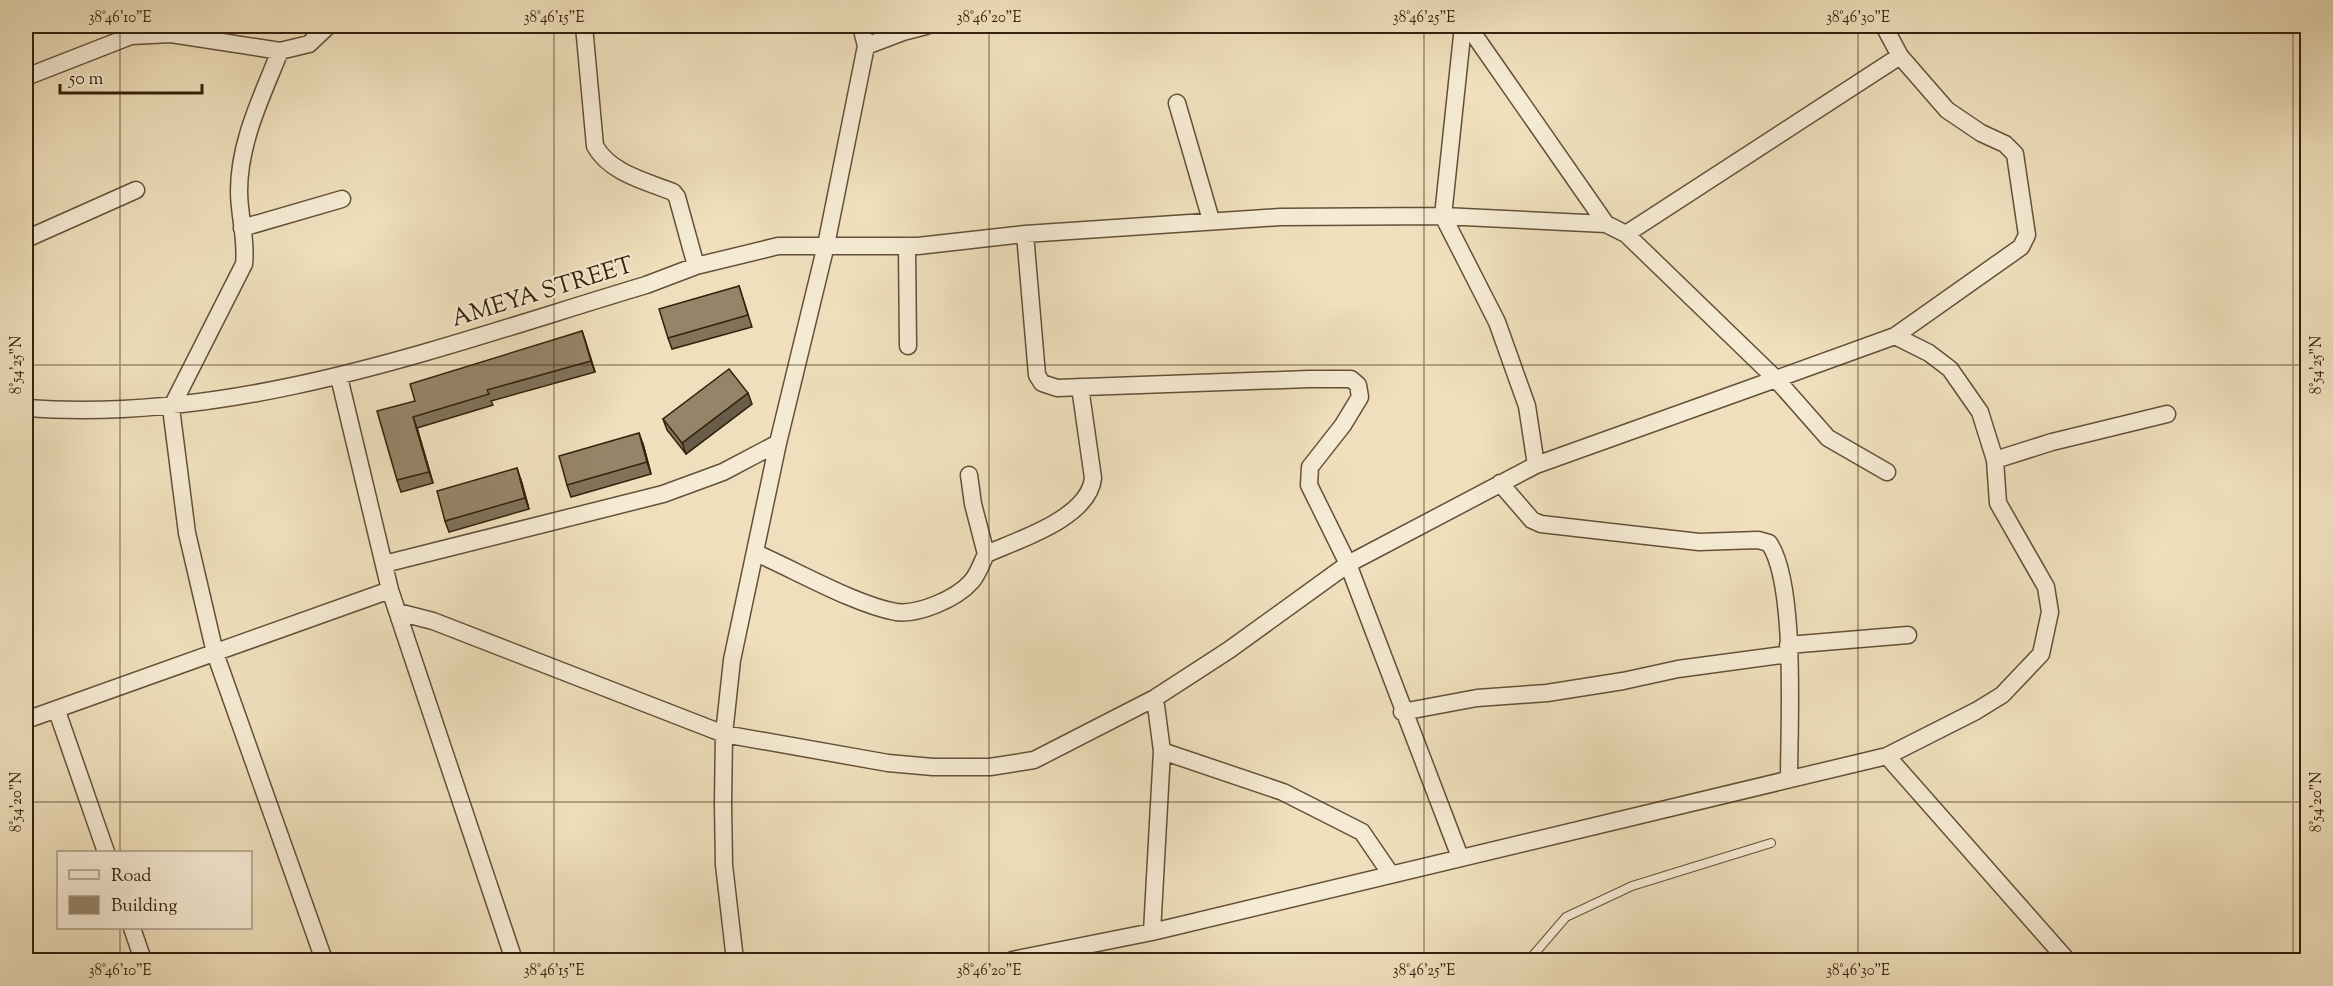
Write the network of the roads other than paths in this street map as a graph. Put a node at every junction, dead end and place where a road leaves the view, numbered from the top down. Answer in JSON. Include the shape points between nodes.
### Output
{"nodes":[{"id":1,"x":328,"y":26,"type":"edge"},
{"id":2,"x":584,"y":26,"type":"edge"},
{"id":3,"x":861,"y":26,"type":"edge"},
{"id":4,"x":926,"y":26,"type":"edge"},
{"id":5,"x":1463,"y":26,"type":"edge"},
{"id":6,"x":1468,"y":26,"type":"edge"},
{"id":7,"x":1884,"y":26,"type":"edge"},
{"id":8,"x":904,"y":29,"type":"edge"},
{"id":9,"x":866,"y":46,"type":"junction"},
{"id":10,"x":280,"y":51,"type":"junction"},
{"id":11,"x":1900,"y":56,"type":"junction"},
{"id":12,"x":26,"y":77,"type":"edge"},
{"id":13,"x":1177,"y":103,"type":"dead end"},
{"id":14,"x":136,"y":190,"type":"dead end"},
{"id":15,"x":342,"y":199,"type":"dead end"},
{"id":16,"x":1443,"y":216,"type":"junction"},
{"id":17,"x":1211,"y":220,"type":"junction"},
{"id":18,"x":1606,"y":224,"type":"junction"},
{"id":19,"x":242,"y":228,"type":"junction"},
{"id":20,"x":1025,"y":234,"type":"junction"},
{"id":21,"x":1626,"y":234,"type":"junction"},
{"id":22,"x":26,"y":239,"type":"edge"},
{"id":23,"x":825,"y":245,"type":"junction"},
{"id":24,"x":907,"y":247,"type":"junction"},
{"id":25,"x":696,"y":266,"type":"junction"},
{"id":26,"x":1895,"y":336,"type":"junction"},
{"id":27,"x":908,"y":346,"type":"dead end"},
{"id":28,"x":339,"y":377,"type":"junction"},
{"id":29,"x":1776,"y":379,"type":"junction"},
{"id":30,"x":1080,"y":387,"type":"junction"},
{"id":31,"x":26,"y":408,"type":"edge"},
{"id":32,"x":171,"y":408,"type":"junction"},
{"id":33,"x":2167,"y":414,"type":"dead end"},
{"id":34,"x":778,"y":443,"type":"junction"},
{"id":35,"x":1995,"y":460,"type":"junction"},
{"id":36,"x":1536,"y":465,"type":"junction"},
{"id":37,"x":1887,"y":472,"type":"dead end"},
{"id":38,"x":969,"y":475,"type":"dead end"},
{"id":39,"x":1500,"y":483,"type":"junction"},
{"id":40,"x":756,"y":553,"type":"junction"},
{"id":41,"x":986,"y":554,"type":"junction"},
{"id":42,"x":384,"y":564,"type":"junction"},
{"id":43,"x":1348,"y":564,"type":"junction"},
{"id":44,"x":390,"y":590,"type":"junction"},
{"id":45,"x":398,"y":612,"type":"junction"},
{"id":46,"x":1908,"y":635,"type":"dead end"},
{"id":47,"x":1788,"y":650,"type":"junction"},
{"id":48,"x":214,"y":653,"type":"junction"},
{"id":49,"x":1155,"y":698,"type":"junction"},
{"id":50,"x":57,"y":711,"type":"junction"},
{"id":51,"x":1402,"y":712,"type":"junction"},
{"id":52,"x":26,"y":720,"type":"edge"},
{"id":53,"x":724,"y":734,"type":"junction"},
{"id":54,"x":1162,"y":751,"type":"junction"},
{"id":55,"x":1887,"y":756,"type":"junction"},
{"id":56,"x":1789,"y":779,"type":"junction"},
{"id":57,"x":1771,"y":843,"type":"dead end"},
{"id":58,"x":106,"y":851,"type":"edge"},
{"id":59,"x":1460,"y":857,"type":"junction"},
{"id":60,"x":1390,"y":873,"type":"junction"},
{"id":61,"x":133,"y":929,"type":"edge"},
{"id":62,"x":1152,"y":932,"type":"junction"},
{"id":63,"x":143,"y":960,"type":"edge"},
{"id":64,"x":324,"y":960,"type":"edge"},
{"id":65,"x":514,"y":960,"type":"edge"},
{"id":66,"x":735,"y":960,"type":"edge"},
{"id":67,"x":1012,"y":960,"type":"edge"},
{"id":68,"x":1529,"y":960,"type":"edge"},
{"id":69,"x":2067,"y":960,"type":"edge"}],
"edges":[{"from":1,"to":10,"type":"street","via":[[309,44]]},
{"from":2,"to":25,"type":"street","via":[[595,146],[601,158],[615,168],[673,192]]},
{"from":3,"to":9,"type":"street"},
{"from":4,"to":8,"type":"street"},
{"from":5,"to":16,"type":"street"},
{"from":6,"to":18,"type":"street"},
{"from":7,"to":11,"type":"street"},
{"from":8,"to":9,"type":"street"},
{"from":9,"to":23,"type":"street"},
{"from":10,"to":12,"type":"street","via":[[153,33],[131,36]]},
{"from":10,"to":19,"type":"street","via":[[243,149],[239,191]]},
{"from":11,"to":21,"type":"street"},
{"from":11,"to":26,"type":"street","via":[[1947,110],[2015,154],[2027,235],[2021,247]]},
{"from":13,"to":17,"type":"street"},
{"from":14,"to":22,"type":"street"},
{"from":15,"to":19,"type":"street"},
{"from":16,"to":17,"type":"street","name":"AMEYA STREET"},
{"from":16,"to":18,"type":"street","name":"AMEYA STREET"},
{"from":16,"to":36,"type":"street","via":[[1497,322],[1527,406]]},
{"from":17,"to":20,"type":"street","name":"AMEYA STREET"},
{"from":18,"to":21,"type":"street"},
{"from":19,"to":32,"type":"street","via":[[244,264]]},
{"from":20,"to":24,"type":"street","name":"AMEYA STREET"},
{"from":20,"to":30,"type":"street","via":[[1037,375],[1042,383],[1057,388]]},
{"from":21,"to":29,"type":"street"},
{"from":23,"to":24,"type":"street","name":"AMEYA STREET"},
{"from":23,"to":25,"type":"street","name":"AMEYA STREET","via":[[778,246]]},
{"from":23,"to":34,"type":"street"},
{"from":24,"to":27,"type":"street"},
{"from":25,"to":28,"type":"street","name":"AMEYA STREET","via":[[646,285]]},
{"from":26,"to":29,"type":"street"},
{"from":26,"to":35,"type":"street","via":[[1950,369],[1980,412]]},
{"from":28,"to":32,"type":"street","name":"AMEYA STREET"},
{"from":28,"to":42,"type":"street"},
{"from":29,"to":36,"type":"street"},
{"from":29,"to":37,"type":"street","via":[[1828,438]]},
{"from":30,"to":41,"type":"street","via":[[1092,488],[1079,506],[1039,531]]},
{"from":30,"to":43,"type":"street","via":[[1351,379],[1358,385],[1360,397],[1343,426],[1310,467],[1308,477]]},
{"from":31,"to":32,"type":"street","name":"AMEYA STREET"},
{"from":32,"to":48,"type":"street","via":[[187,532]]},
{"from":33,"to":35,"type":"street"},
{"from":34,"to":40,"type":"street"},
{"from":34,"to":42,"type":"street","via":[[723,472],[663,494]]},
{"from":35,"to":55,"type":"street","via":[[2001,512],[2046,587],[2050,612],[2041,654],[2002,695]]},
{"from":36,"to":39,"type":"street"},
{"from":38,"to":41,"type":"street"},
{"from":39,"to":43,"type":"street"},
{"from":39,"to":47,"type":"street","via":[[1532,520],[1541,524],[1699,542],[1770,543],[1783,584]]},
{"from":40,"to":41,"type":"street","via":[[897,612],[914,612],[939,604],[972,582]]},
{"from":40,"to":53,"type":"street","via":[[732,660]]},
{"from":42,"to":44,"type":"street"},
{"from":43,"to":49,"type":"street"},
{"from":43,"to":51,"type":"street"},
{"from":44,"to":45,"type":"street"},
{"from":44,"to":48,"type":"street"},
{"from":45,"to":53,"type":"street","via":[[433,621]]},
{"from":45,"to":65,"type":"street"},
{"from":46,"to":47,"type":"street"},
{"from":47,"to":51,"type":"street","via":[[1623,681],[1547,693],[1477,698]]},
{"from":47,"to":56,"type":"street"},
{"from":48,"to":50,"type":"street"},
{"from":48,"to":64,"type":"street"},
{"from":49,"to":53,"type":"street","via":[[1034,760],[990,767],[888,763]]},
{"from":49,"to":54,"type":"street"},
{"from":50,"to":52,"type":"street"},
{"from":50,"to":58,"type":"street"},
{"from":51,"to":59,"type":"street"},
{"from":53,"to":66,"type":"street","via":[[724,865]]},
{"from":54,"to":60,"type":"street","via":[[1283,792],[1362,832]]},
{"from":54,"to":62,"type":"street"},
{"from":55,"to":56,"type":"street"},
{"from":55,"to":69,"type":"street"},
{"from":56,"to":59,"type":"street"},
{"from":57,"to":68,"type":"lane","via":[[1632,886],[1566,917]]},
{"from":59,"to":60,"type":"street"},
{"from":60,"to":62,"type":"street"},
{"from":61,"to":63,"type":"street"},
{"from":62,"to":67,"type":"street"}]}
